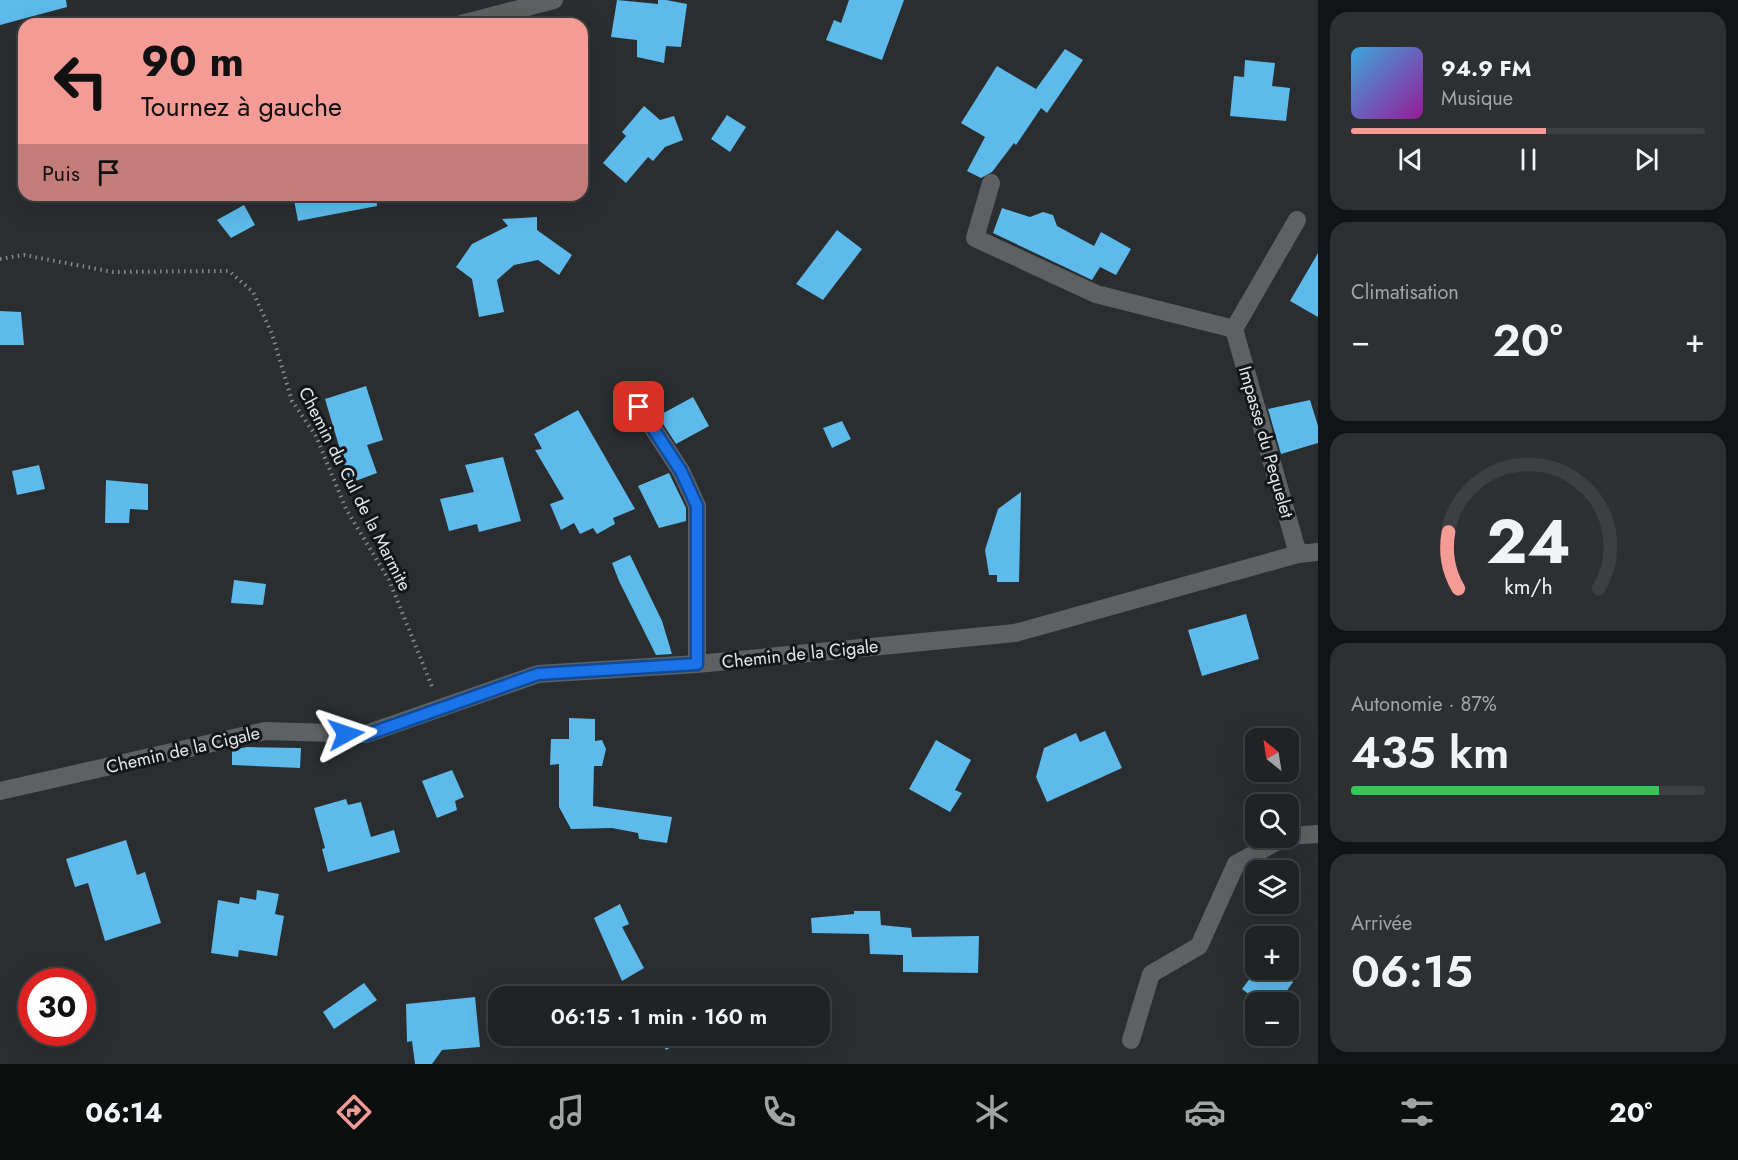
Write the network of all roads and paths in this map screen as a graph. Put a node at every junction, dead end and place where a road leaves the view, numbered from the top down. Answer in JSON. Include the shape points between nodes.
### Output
{"nodes":[{"id":1,"x":554,"y":0,"type":"edge"},
{"id":2,"x":484,"y":18,"type":"edge"},
{"id":3,"x":991,"y":183,"type":"dead end"},
{"id":4,"x":1297,"y":220,"type":"dead end"},
{"id":5,"x":0,"y":259,"type":"edge"},
{"id":6,"x":1234,"y":329,"type":"junction"},
{"id":7,"x":639,"y":407,"type":"dead end"},
{"id":8,"x":1318,"y":552,"type":"edge"},
{"id":9,"x":1298,"y":554,"type":"junction"},
{"id":10,"x":697,"y":664,"type":"junction"},
{"id":11,"x":441,"y":708,"type":"junction"},
{"id":12,"x":0,"y":792,"type":"edge"},
{"id":13,"x":1318,"y":834,"type":"edge"},
{"id":14,"x":1299,"y":836,"type":"edge"},
{"id":15,"x":1266,"y":848,"type":"edge"},
{"id":16,"x":1131,"y":1040,"type":"dead end"}],
"edges":[{"from":1,"to":2,"type":"street"},
{"from":3,"to":6,"type":"street","via":[[975,238],[1096,294]]},
{"from":4,"to":6,"type":"street"},
{"from":5,"to":11,"type":"path","name":"Chemin du Cul de la Marmite","via":[[24,255],[113,272],[229,271],[253,292],[272,334],[292,402],[316,436],[346,509],[388,580]]},
{"from":6,"to":9,"type":"street","name":"Impasse du Pequelet"},
{"from":7,"to":10,"type":"street","via":[[681,471],[697,506]]},
{"from":8,"to":9,"type":"street","name":"Chemin de la Cigale"},
{"from":9,"to":10,"type":"street","name":"Chemin de la Cigale","via":[[1015,633]]},
{"from":10,"to":11,"type":"street","name":"Chemin de la Cigale","via":[[538,674]]},
{"from":11,"to":12,"type":"street","name":"Chemin de la Cigale","via":[[366,735],[265,731]]},
{"from":13,"to":14,"type":"street"},
{"from":15,"to":16,"type":"street","via":[[1236,864],[1199,946],[1150,974]]}]}
